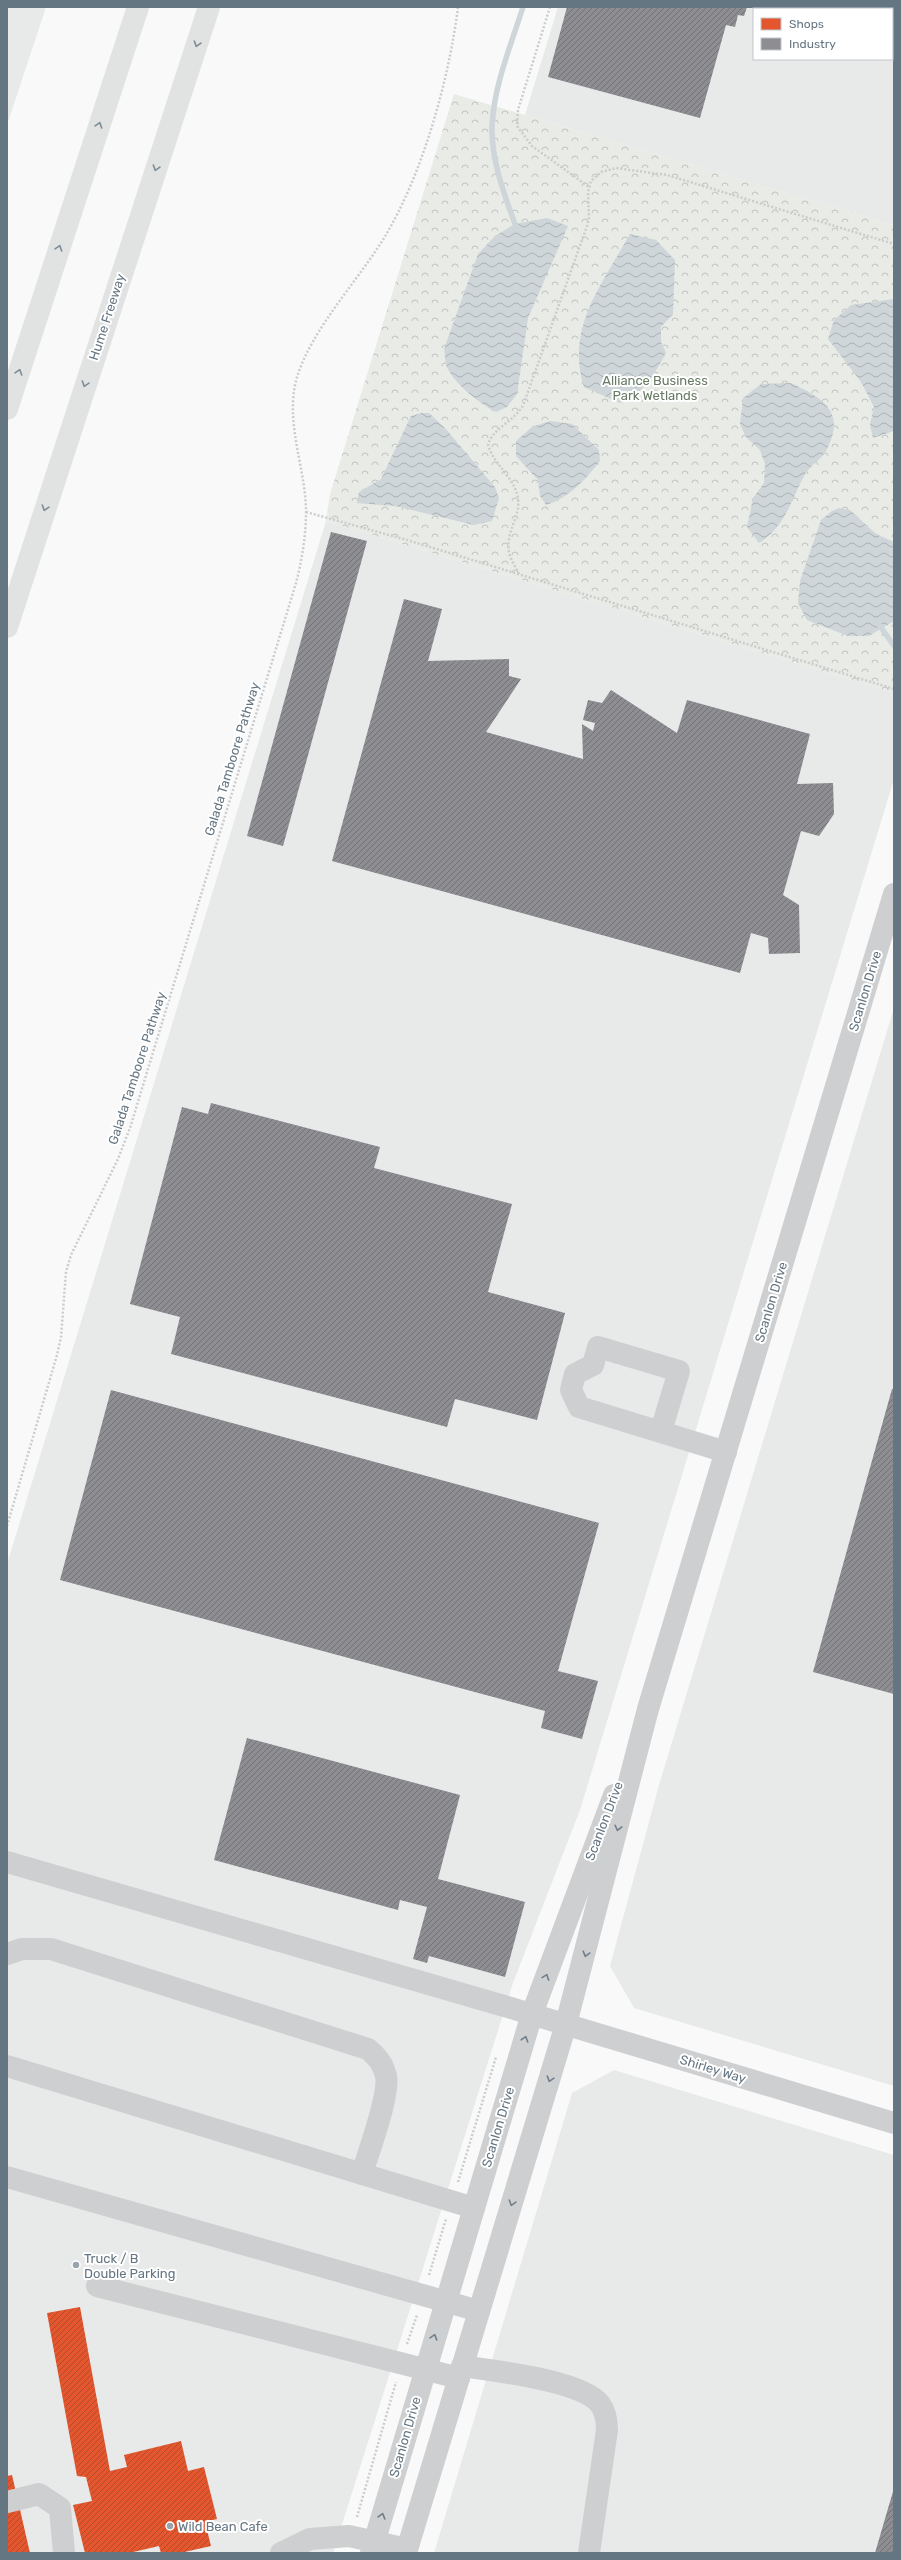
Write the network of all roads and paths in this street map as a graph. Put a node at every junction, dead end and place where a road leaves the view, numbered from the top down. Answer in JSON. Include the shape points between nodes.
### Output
{"nodes":[{"id":1,"x":138,"y":7,"type":"edge"},
{"id":2,"x":209,"y":7,"type":"edge"},
{"id":3,"x":458,"y":7,"type":"edge"},
{"id":4,"x":550,"y":7,"type":"edge"},
{"id":5,"x":589,"y":187,"type":"junction"},
{"id":6,"x":894,"y":244,"type":"edge"},
{"id":7,"x":7,"y":409,"type":"edge"},
{"id":8,"x":306,"y":512,"type":"junction"},
{"id":9,"x":520,"y":574,"type":"junction"},
{"id":10,"x":7,"y":627,"type":"edge"},
{"id":11,"x":894,"y":689,"type":"edge"},
{"id":12,"x":894,"y":894,"type":"edge"},
{"id":13,"x":661,"y":1431,"type":"junction"},
{"id":14,"x":726,"y":1452,"type":"junction"},
{"id":15,"x":7,"y":1526,"type":"edge"},
{"id":16,"x":648,"y":1709,"type":"junction"},
{"id":17,"x":7,"y":1862,"type":"edge"},
{"id":18,"x":7,"y":1954,"type":"edge"},
{"id":19,"x":532,"y":2014,"type":"junction"},
{"id":20,"x":566,"y":2024,"type":"junction"},
{"id":21,"x":7,"y":2066,"type":"edge"},
{"id":22,"x":894,"y":2123,"type":"edge"},
{"id":23,"x":362,"y":2174,"type":"junction"},
{"id":24,"x":7,"y":2177,"type":"edge"},
{"id":25,"x":474,"y":2208,"type":"junction"},
{"id":26,"x":97,"y":2286,"type":"dead end"},
{"id":27,"x":445,"y":2301,"type":"junction"},
{"id":28,"x":479,"y":2311,"type":"junction"},
{"id":29,"x":425,"y":2369,"type":"junction"},
{"id":30,"x":460,"y":2372,"type":"junction"},
{"id":31,"x":7,"y":2502,"type":"edge"},
{"id":32,"x":373,"y":2547,"type":"edge"},
{"id":33,"x":406,"y":2551,"type":"edge"},
{"id":34,"x":64,"y":2553,"type":"edge"},
{"id":35,"x":281,"y":2553,"type":"edge"},
{"id":36,"x":588,"y":2553,"type":"edge"}],
"edges":[{"from":7,"to":1,"type":"highway","one_way":true},
{"from":2,"to":10,"type":"highway","name":"Hume Freeway","one_way":true},
{"from":3,"to":8,"type":"path","name":"Galada Tamboore Pathway","via":[[447,70],[430,131],[405,196],[384,238],[310,347],[297,378],[294,429]]},
{"from":4,"to":5,"type":"path","via":[[518,110],[517,126],[532,146]]},
{"from":5,"to":6,"type":"path","via":[[595,176],[609,169],[650,172]]},
{"from":5,"to":9,"type":"path","via":[[587,226],[524,403],[516,417],[493,434],[488,444],[492,455],[515,486],[518,499],[517,513],[508,542],[509,552]]},
{"from":8,"to":9,"type":"path"},
{"from":8,"to":15,"type":"path","name":"Galada Tamboore Pathway","via":[[296,582],[130,1128],[118,1159],[71,1255],[66,1272],[61,1337],[57,1355]]},
{"from":9,"to":11,"type":"path"},
{"from":12,"to":14,"type":"street","name":"Scanlon Drive"},
{"from":13,"to":13,"type":"street","via":[[579,1407],[571,1390],[575,1374],[593,1365],[598,1347],[679,1371]]},
{"from":13,"to":14,"type":"street"},
{"from":14,"to":16,"type":"street","name":"Scanlon Drive"},
{"from":19,"to":16,"type":"street","name":"Scanlon Drive","one_way":true},
{"from":16,"to":20,"type":"street","name":"Scanlon Drive","one_way":true},
{"from":17,"to":19,"type":"street","name":"Shirley Way"},
{"from":18,"to":23,"type":"street","via":[[22,1949],[51,1949],[368,2049],[378,2057],[382,2065],[386,2088]]},
{"from":19,"to":20,"type":"street","name":"Shirley Way"},
{"from":25,"to":19,"type":"street","name":"Scanlon Drive","one_way":true},
{"from":20,"to":22,"type":"street","name":"Shirley Way"},
{"from":20,"to":28,"type":"street","name":"Scanlon Drive","one_way":true},
{"from":21,"to":23,"type":"street"},
{"from":23,"to":25,"type":"street"},
{"from":24,"to":27,"type":"street"},
{"from":25,"to":27,"type":"street","name":"Scanlon Drive"},
{"from":26,"to":29,"type":"street"},
{"from":27,"to":28,"type":"street"},
{"from":29,"to":27,"type":"street","name":"Scanlon Drive","one_way":true},
{"from":28,"to":30,"type":"street","name":"Scanlon Drive"},
{"from":29,"to":30,"type":"street"},
{"from":32,"to":29,"type":"street","name":"Scanlon Drive","one_way":true},
{"from":30,"to":33,"type":"street","name":"Scanlon Drive"},
{"from":30,"to":36,"type":"street","via":[[519,2374],[575,2389],[600,2404],[607,2416],[607,2430]]},
{"from":31,"to":34,"type":"street","via":[[39,2494],[60,2508]]},
{"from":32,"to":33,"type":"street"},
{"from":32,"to":35,"type":"street","via":[[349,2536],[310,2539]]}]}
